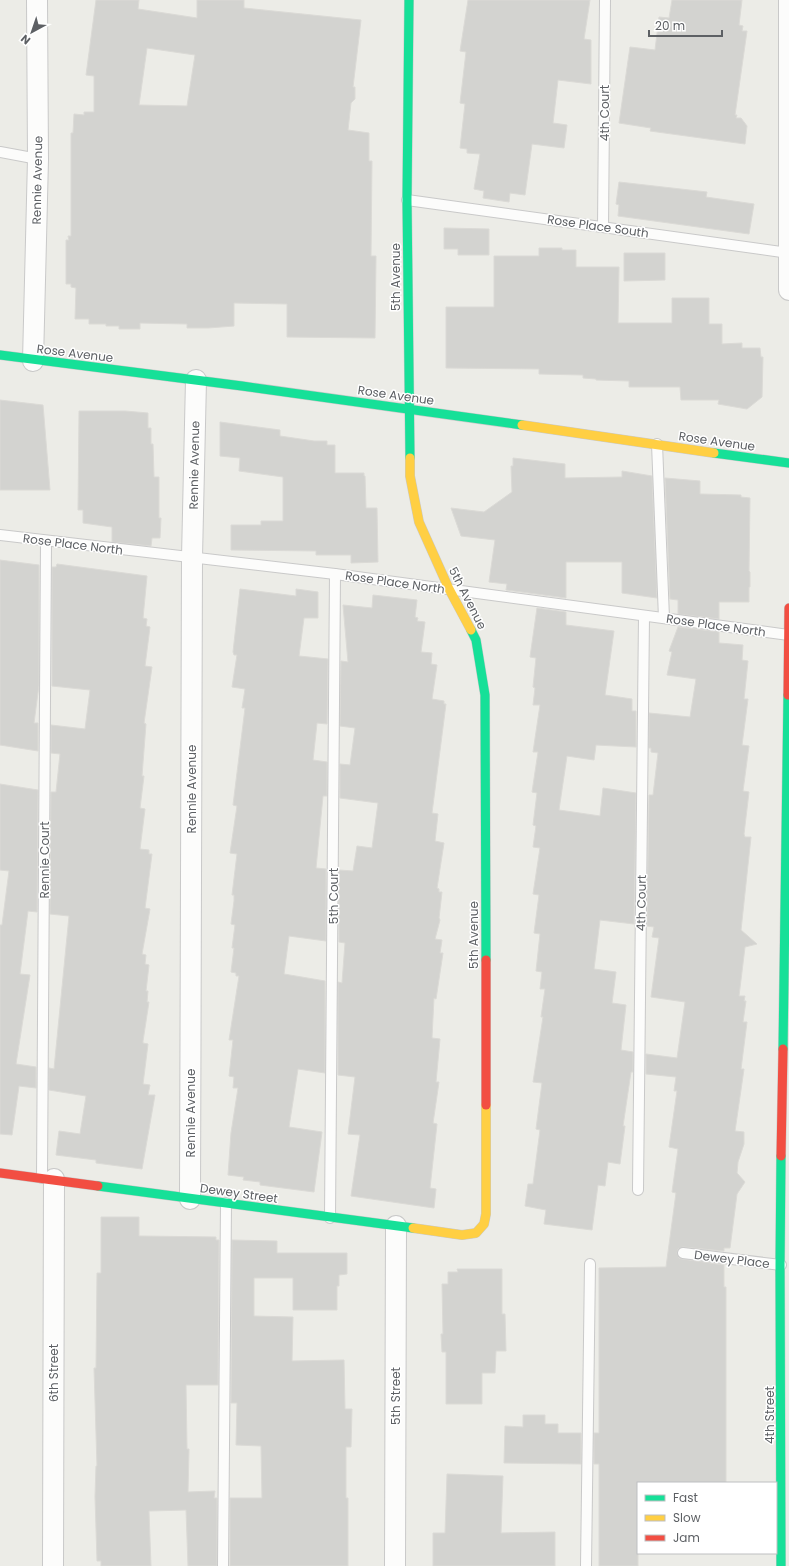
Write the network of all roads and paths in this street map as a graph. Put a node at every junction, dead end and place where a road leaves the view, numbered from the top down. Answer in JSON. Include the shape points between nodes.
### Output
{"nodes":[{"id":1,"x":37,"y":0,"type":"edge"},
{"id":2,"x":409,"y":0,"type":"edge"},
{"id":3,"x":605,"y":0,"type":"edge"},
{"id":4,"x":789,"y":0,"type":"edge"},
{"id":5,"x":0,"y":152,"type":"edge"},
{"id":6,"x":38,"y":159,"type":"junction"},
{"id":7,"x":407,"y":200,"type":"junction"},
{"id":8,"x":603,"y":227,"type":"junction"},
{"id":9,"x":789,"y":253,"type":"edge"},
{"id":10,"x":789,"y":276,"type":"edge"},
{"id":11,"x":789,"y":290,"type":"edge"},
{"id":12,"x":0,"y":355,"type":"edge"},
{"id":13,"x":33,"y":361,"type":"junction"},
{"id":14,"x":196,"y":380,"type":"junction"},
{"id":15,"x":409,"y":409,"type":"junction"},
{"id":16,"x":657,"y":444,"type":"junction"},
{"id":17,"x":789,"y":463,"type":"edge"},
{"id":18,"x":0,"y":535,"type":"edge"},
{"id":19,"x":46,"y":541,"type":"junction"},
{"id":20,"x":192,"y":557,"type":"junction"},
{"id":21,"x":336,"y":574,"type":"junction"},
{"id":22,"x":449,"y":590,"type":"junction"},
{"id":23,"x":789,"y":608,"type":"edge"},
{"id":24,"x":644,"y":616,"type":"junction"},
{"id":25,"x":664,"y":618,"type":"junction"},
{"id":26,"x":789,"y":635,"type":"edge"},
{"id":27,"x":0,"y":1173,"type":"edge"},
{"id":28,"x":48,"y":1179,"type":"junction"},
{"id":29,"x":638,"y":1190,"type":"dead end"},
{"id":30,"x":190,"y":1199,"type":"junction"},
{"id":31,"x":226,"y":1203,"type":"junction"},
{"id":32,"x":330,"y":1218,"type":"junction"},
{"id":33,"x":396,"y":1226,"type":"junction"},
{"id":34,"x":476,"y":1233,"type":"joint"},
{"id":35,"x":683,"y":1253,"type":"dead end"},
{"id":36,"x":590,"y":1264,"type":"dead end"},
{"id":37,"x":785,"y":1265,"type":"edge"},
{"id":38,"x":53,"y":1566,"type":"edge"},
{"id":39,"x":223,"y":1566,"type":"edge"},
{"id":40,"x":395,"y":1566,"type":"edge"},
{"id":41,"x":586,"y":1566,"type":"edge"},
{"id":42,"x":781,"y":1566,"type":"edge"}],
"edges":[{"from":1,"to":6,"type":"street","name":"Rennie Avenue"},
{"from":2,"to":7,"type":"street","name":"5th Avenue"},
{"from":3,"to":8,"type":"lane","name":"4th Court"},
{"from":4,"to":9,"type":"street"},
{"from":5,"to":6,"type":"lane"},
{"from":6,"to":13,"type":"street","name":"Rennie Avenue"},
{"from":7,"to":8,"type":"lane","name":"Rose Place South"},
{"from":7,"to":15,"type":"street","name":"5th Avenue"},
{"from":8,"to":9,"type":"lane","name":"Rose Place South"},
{"from":9,"to":10,"type":"street"},
{"from":10,"to":11,"type":"street"},
{"from":12,"to":13,"type":"street","name":"Rose Avenue"},
{"from":13,"to":14,"type":"street","name":"Rose Avenue"},
{"from":14,"to":15,"type":"street","name":"Rose Avenue"},
{"from":14,"to":20,"type":"street","name":"Rennie Avenue"},
{"from":15,"to":16,"type":"street","name":"Rose Avenue"},
{"from":15,"to":22,"type":"street","name":"5th Avenue","via":[[410,476],[419,522]]},
{"from":16,"to":17,"type":"street","name":"Rose Avenue"},
{"from":16,"to":25,"type":"lane"},
{"from":18,"to":19,"type":"lane","name":"Rose Place North"},
{"from":19,"to":20,"type":"lane","name":"Rose Place North"},
{"from":19,"to":28,"type":"lane","name":"Rennie Court"},
{"from":20,"to":21,"type":"lane","name":"Rose Place North"},
{"from":20,"to":30,"type":"street","name":"Rennie Avenue"},
{"from":21,"to":22,"type":"lane","name":"Rose Place North"},
{"from":21,"to":32,"type":"lane","name":"5th Court"},
{"from":22,"to":24,"type":"lane","name":"Rose Place North"},
{"from":22,"to":34,"type":"street","name":"5th Avenue","via":[[476,640],[485,695],[486,1214],[484,1224]]},
{"from":23,"to":26,"type":"street","name":"4th Street"},
{"from":24,"to":25,"type":"lane","name":"Rose Place North"},
{"from":24,"to":29,"type":"lane","name":"4th Court"},
{"from":25,"to":26,"type":"lane","name":"Rose Place North"},
{"from":26,"to":37,"type":"street","name":"4th Street"},
{"from":27,"to":28,"type":"street","name":"Dewey Street"},
{"from":28,"to":30,"type":"street","name":"Dewey Street"},
{"from":28,"to":38,"type":"street","name":"6th Street"},
{"from":30,"to":31,"type":"street","name":"Dewey Street"},
{"from":31,"to":32,"type":"street","name":"Dewey Street"},
{"from":31,"to":39,"type":"lane"},
{"from":32,"to":33,"type":"street","name":"Dewey Street"},
{"from":33,"to":34,"type":"street","name":"Dewey Street","via":[[462,1235]]},
{"from":33,"to":40,"type":"street","name":"5th Street"},
{"from":35,"to":37,"type":"lane","name":"Dewey Place"},
{"from":36,"to":41,"type":"lane"},
{"from":37,"to":42,"type":"street","name":"4th Street"}]}
